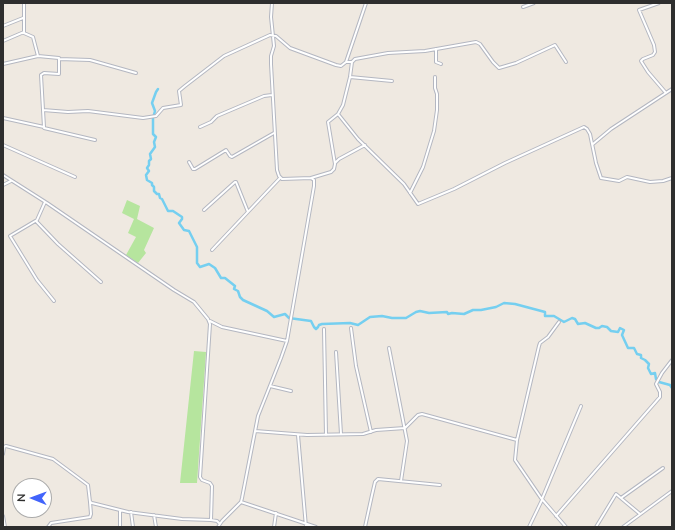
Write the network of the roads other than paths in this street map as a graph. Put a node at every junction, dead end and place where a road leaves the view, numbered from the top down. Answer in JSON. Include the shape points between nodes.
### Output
{"nodes":[{"id":1,"x":24,"y":3,"type":"edge"},
{"id":2,"x":272,"y":3,"type":"edge"},
{"id":3,"x":366,"y":3,"type":"edge"},
{"id":4,"x":534,"y":3,"type":"edge"},
{"id":5,"x":659,"y":3,"type":"edge"},
{"id":6,"x":523,"y":7,"type":"dead end"},
{"id":7,"x":23,"y":18,"type":"junction"},
{"id":8,"x":3,"y":26,"type":"edge"},
{"id":9,"x":24,"y":32,"type":"junction"},
{"id":10,"x":273,"y":35,"type":"junction"},
{"id":11,"x":3,"y":42,"type":"edge"},
{"id":12,"x":436,"y":49,"type":"junction"},
{"id":13,"x":38,"y":56,"type":"junction"},
{"id":14,"x":59,"y":59,"type":"junction"},
{"id":15,"x":346,"y":62,"type":"junction"},
{"id":16,"x":352,"y":62,"type":"junction"},
{"id":17,"x":566,"y":62,"type":"dead end"},
{"id":18,"x":3,"y":64,"type":"edge"},
{"id":19,"x":441,"y":64,"type":"dead end"},
{"id":20,"x":136,"y":73,"type":"dead end"},
{"id":21,"x":350,"y":77,"type":"junction"},
{"id":22,"x":436,"y":77,"type":"dead end"},
{"id":23,"x":392,"y":81,"type":"dead end"},
{"id":24,"x":672,"y":89,"type":"edge"},
{"id":25,"x":666,"y":93,"type":"junction"},
{"id":26,"x":272,"y":95,"type":"junction"},
{"id":27,"x":43,"y":110,"type":"junction"},
{"id":28,"x":338,"y":114,"type":"junction"},
{"id":29,"x":3,"y":118,"type":"edge"},
{"id":30,"x":44,"y":127,"type":"junction"},
{"id":31,"x":200,"y":127,"type":"dead end"},
{"id":32,"x":274,"y":133,"type":"junction"},
{"id":33,"x":96,"y":140,"type":"dead end"},
{"id":34,"x":593,"y":144,"type":"junction"},
{"id":35,"x":3,"y":145,"type":"edge"},
{"id":36,"x":364,"y":145,"type":"junction"},
{"id":37,"x":189,"y":162,"type":"dead end"},
{"id":38,"x":335,"y":164,"type":"junction"},
{"id":39,"x":3,"y":175,"type":"edge"},
{"id":40,"x":75,"y":176,"type":"dead end"},
{"id":41,"x":280,"y":178,"type":"junction"},
{"id":42,"x":311,"y":178,"type":"junction"},
{"id":43,"x":672,"y":178,"type":"edge"},
{"id":44,"x":11,"y":181,"type":"junction"},
{"id":45,"x":3,"y":185,"type":"edge"},
{"id":46,"x":410,"y":193,"type":"junction"},
{"id":47,"x":45,"y":202,"type":"junction"},
{"id":48,"x":204,"y":210,"type":"dead end"},
{"id":49,"x":248,"y":212,"type":"junction"},
{"id":50,"x":36,"y":221,"type":"junction"},
{"id":51,"x":212,"y":250,"type":"dead end"},
{"id":52,"x":101,"y":282,"type":"dead end"},
{"id":53,"x":54,"y":301,"type":"dead end"},
{"id":54,"x":210,"y":321,"type":"junction"},
{"id":55,"x":559,"y":322,"type":"dead end"},
{"id":56,"x":351,"y":328,"type":"dead end"},
{"id":57,"x":324,"y":329,"type":"dead end"},
{"id":58,"x":287,"y":341,"type":"junction"},
{"id":59,"x":389,"y":348,"type":"dead end"},
{"id":60,"x":336,"y":352,"type":"dead end"},
{"id":61,"x":672,"y":360,"type":"edge"},
{"id":62,"x":270,"y":386,"type":"junction"},
{"id":63,"x":291,"y":391,"type":"dead end"},
{"id":64,"x":581,"y":406,"type":"dead end"},
{"id":65,"x":405,"y":428,"type":"junction"},
{"id":66,"x":255,"y":431,"type":"junction"},
{"id":67,"x":371,"y":432,"type":"junction"},
{"id":68,"x":341,"y":434,"type":"junction"},
{"id":69,"x":298,"y":435,"type":"junction"},
{"id":70,"x":326,"y":435,"type":"junction"},
{"id":71,"x":517,"y":440,"type":"junction"},
{"id":72,"x":3,"y":448,"type":"edge"},
{"id":73,"x":3,"y":454,"type":"edge"},
{"id":74,"x":663,"y":468,"type":"dead end"},
{"id":75,"x":401,"y":481,"type":"junction"},
{"id":76,"x":440,"y":485,"type":"dead end"},
{"id":77,"x":672,"y":491,"type":"edge"},
{"id":78,"x":621,"y":498,"type":"junction"},
{"id":79,"x":542,"y":500,"type":"junction"},
{"id":80,"x":90,"y":502,"type":"junction"},
{"id":81,"x":241,"y":502,"type":"junction"},
{"id":82,"x":120,"y":510,"type":"junction"},
{"id":83,"x":131,"y":512,"type":"junction"},
{"id":84,"x":276,"y":513,"type":"junction"},
{"id":85,"x":640,"y":514,"type":"junction"},
{"id":86,"x":154,"y":515,"type":"junction"},
{"id":87,"x":3,"y":516,"type":"edge"},
{"id":88,"x":556,"y":516,"type":"junction"},
{"id":89,"x":211,"y":520,"type":"junction"},
{"id":90,"x":220,"y":524,"type":"junction"},
{"id":91,"x":306,"y":524,"type":"junction"},
{"id":92,"x":5,"y":527,"type":"edge"},
{"id":93,"x":48,"y":527,"type":"edge"},
{"id":94,"x":120,"y":527,"type":"edge"},
{"id":95,"x":133,"y":527,"type":"edge"},
{"id":96,"x":156,"y":527,"type":"edge"},
{"id":97,"x":218,"y":527,"type":"edge"},
{"id":98,"x":274,"y":527,"type":"edge"},
{"id":99,"x":306,"y":527,"type":"edge"},
{"id":100,"x":316,"y":527,"type":"edge"},
{"id":101,"x":365,"y":527,"type":"edge"},
{"id":102,"x":529,"y":527,"type":"edge"},
{"id":103,"x":566,"y":527,"type":"edge"},
{"id":104,"x":596,"y":527,"type":"edge"},
{"id":105,"x":623,"y":527,"type":"edge"}],
"edges":[{"from":1,"to":7,"type":"street"},
{"from":2,"to":10,"type":"street"},
{"from":3,"to":15,"type":"street"},
{"from":4,"to":6,"type":"street"},
{"from":5,"to":25,"type":"street","via":[[639,10],[655,51],[654,55],[641,61]]},
{"from":7,"to":8,"type":"street"},
{"from":7,"to":9,"type":"street"},
{"from":9,"to":11,"type":"street"},
{"from":9,"to":13,"type":"street","via":[[33,37]]},
{"from":10,"to":15,"type":"street","via":[[290,48],[336,65],[342,66]]},
{"from":10,"to":26,"type":"street","via":[[274,46],[270,60]]},
{"from":10,"to":27,"type":"street","via":[[218,60],[180,90],[181,106],[162,108],[157,115],[140,118],[88,111]]},
{"from":12,"to":16,"type":"street","via":[[388,53],[355,59]]},
{"from":12,"to":17,"type":"street","via":[[477,42],[499,68],[555,45]]},
{"from":12,"to":19,"type":"street","via":[[436,62]]},
{"from":13,"to":14,"type":"street"},
{"from":13,"to":18,"type":"street"},
{"from":14,"to":20,"type":"street","via":[[90,60]]},
{"from":14,"to":27,"type":"street","via":[[59,74],[41,75]]},
{"from":15,"to":16,"type":"street"},
{"from":16,"to":21,"type":"street"},
{"from":21,"to":23,"type":"street"},
{"from":21,"to":28,"type":"street"},
{"from":22,"to":46,"type":"street","via":[[437,110],[434,131],[423,167]]},
{"from":24,"to":25,"type":"street"},
{"from":25,"to":34,"type":"street"},
{"from":26,"to":31,"type":"street","via":[[217,116]]},
{"from":26,"to":32,"type":"street"},
{"from":27,"to":30,"type":"street"},
{"from":28,"to":36,"type":"street"},
{"from":28,"to":38,"type":"street","via":[[328,122]]},
{"from":29,"to":30,"type":"street"},
{"from":30,"to":33,"type":"street"},
{"from":32,"to":37,"type":"street","via":[[232,157],[226,150],[195,169]]},
{"from":32,"to":41,"type":"street","via":[[276,167]]},
{"from":34,"to":43,"type":"street","via":[[601,178],[619,182],[627,177],[650,182]]},
{"from":34,"to":46,"type":"street","via":[[587,129],[583,127],[421,204],[417,204]]},
{"from":35,"to":40,"type":"street"},
{"from":36,"to":38,"type":"street"},
{"from":36,"to":46,"type":"street","via":[[400,179]]},
{"from":38,"to":42,"type":"street","via":[[332,172]]},
{"from":39,"to":44,"type":"street"},
{"from":41,"to":42,"type":"street"},
{"from":41,"to":49,"type":"street"},
{"from":42,"to":58,"type":"street","via":[[314,180],[314,186]]},
{"from":44,"to":45,"type":"street"},
{"from":44,"to":47,"type":"street"},
{"from":47,"to":50,"type":"street"},
{"from":47,"to":54,"type":"street","via":[[194,302]]},
{"from":48,"to":49,"type":"street","via":[[236,182]]},
{"from":49,"to":51,"type":"street"},
{"from":50,"to":52,"type":"street"},
{"from":50,"to":53,"type":"street","via":[[10,236],[37,280]]},
{"from":54,"to":58,"type":"street","via":[[222,327]]},
{"from":54,"to":89,"type":"street","via":[[200,477],[212,486]]},
{"from":55,"to":71,"type":"street","via":[[540,343]]},
{"from":56,"to":67,"type":"street","via":[[357,371]]},
{"from":57,"to":70,"type":"street"},
{"from":58,"to":62,"type":"street"},
{"from":59,"to":65,"type":"street"},
{"from":60,"to":68,"type":"street"},
{"from":61,"to":88,"type":"street","via":[[656,385],[660,397]]},
{"from":62,"to":63,"type":"street"},
{"from":62,"to":66,"type":"street"},
{"from":64,"to":79,"type":"street"},
{"from":65,"to":67,"type":"street"},
{"from":65,"to":71,"type":"street","via":[[422,414]]},
{"from":65,"to":75,"type":"street","via":[[407,447]]},
{"from":66,"to":69,"type":"street"},
{"from":66,"to":81,"type":"street"},
{"from":67,"to":68,"type":"street"},
{"from":68,"to":70,"type":"street"},
{"from":69,"to":70,"type":"street"},
{"from":69,"to":91,"type":"street"},
{"from":71,"to":79,"type":"street","via":[[515,462]]},
{"from":72,"to":73,"type":"street"},
{"from":72,"to":80,"type":"street","via":[[6,446],[53,459],[88,485]]},
{"from":74,"to":78,"type":"street"},
{"from":75,"to":76,"type":"street"},
{"from":75,"to":101,"type":"street","via":[[376,480]]},
{"from":77,"to":85,"type":"street"},
{"from":78,"to":85,"type":"street"},
{"from":78,"to":104,"type":"street","via":[[616,494]]},
{"from":79,"to":88,"type":"street"},
{"from":79,"to":102,"type":"street"},
{"from":80,"to":82,"type":"street"},
{"from":80,"to":93,"type":"street","via":[[90,517],[51,523]]},
{"from":81,"to":84,"type":"street"},
{"from":81,"to":90,"type":"street"},
{"from":82,"to":83,"type":"street"},
{"from":82,"to":94,"type":"street"},
{"from":83,"to":86,"type":"street"},
{"from":83,"to":95,"type":"street"},
{"from":84,"to":91,"type":"street"},
{"from":84,"to":98,"type":"street"},
{"from":85,"to":105,"type":"street"},
{"from":86,"to":89,"type":"street"},
{"from":86,"to":96,"type":"street"},
{"from":87,"to":92,"type":"street"},
{"from":88,"to":103,"type":"street"},
{"from":89,"to":90,"type":"street"},
{"from":90,"to":97,"type":"street"},
{"from":91,"to":99,"type":"street"},
{"from":91,"to":100,"type":"street"}]}
